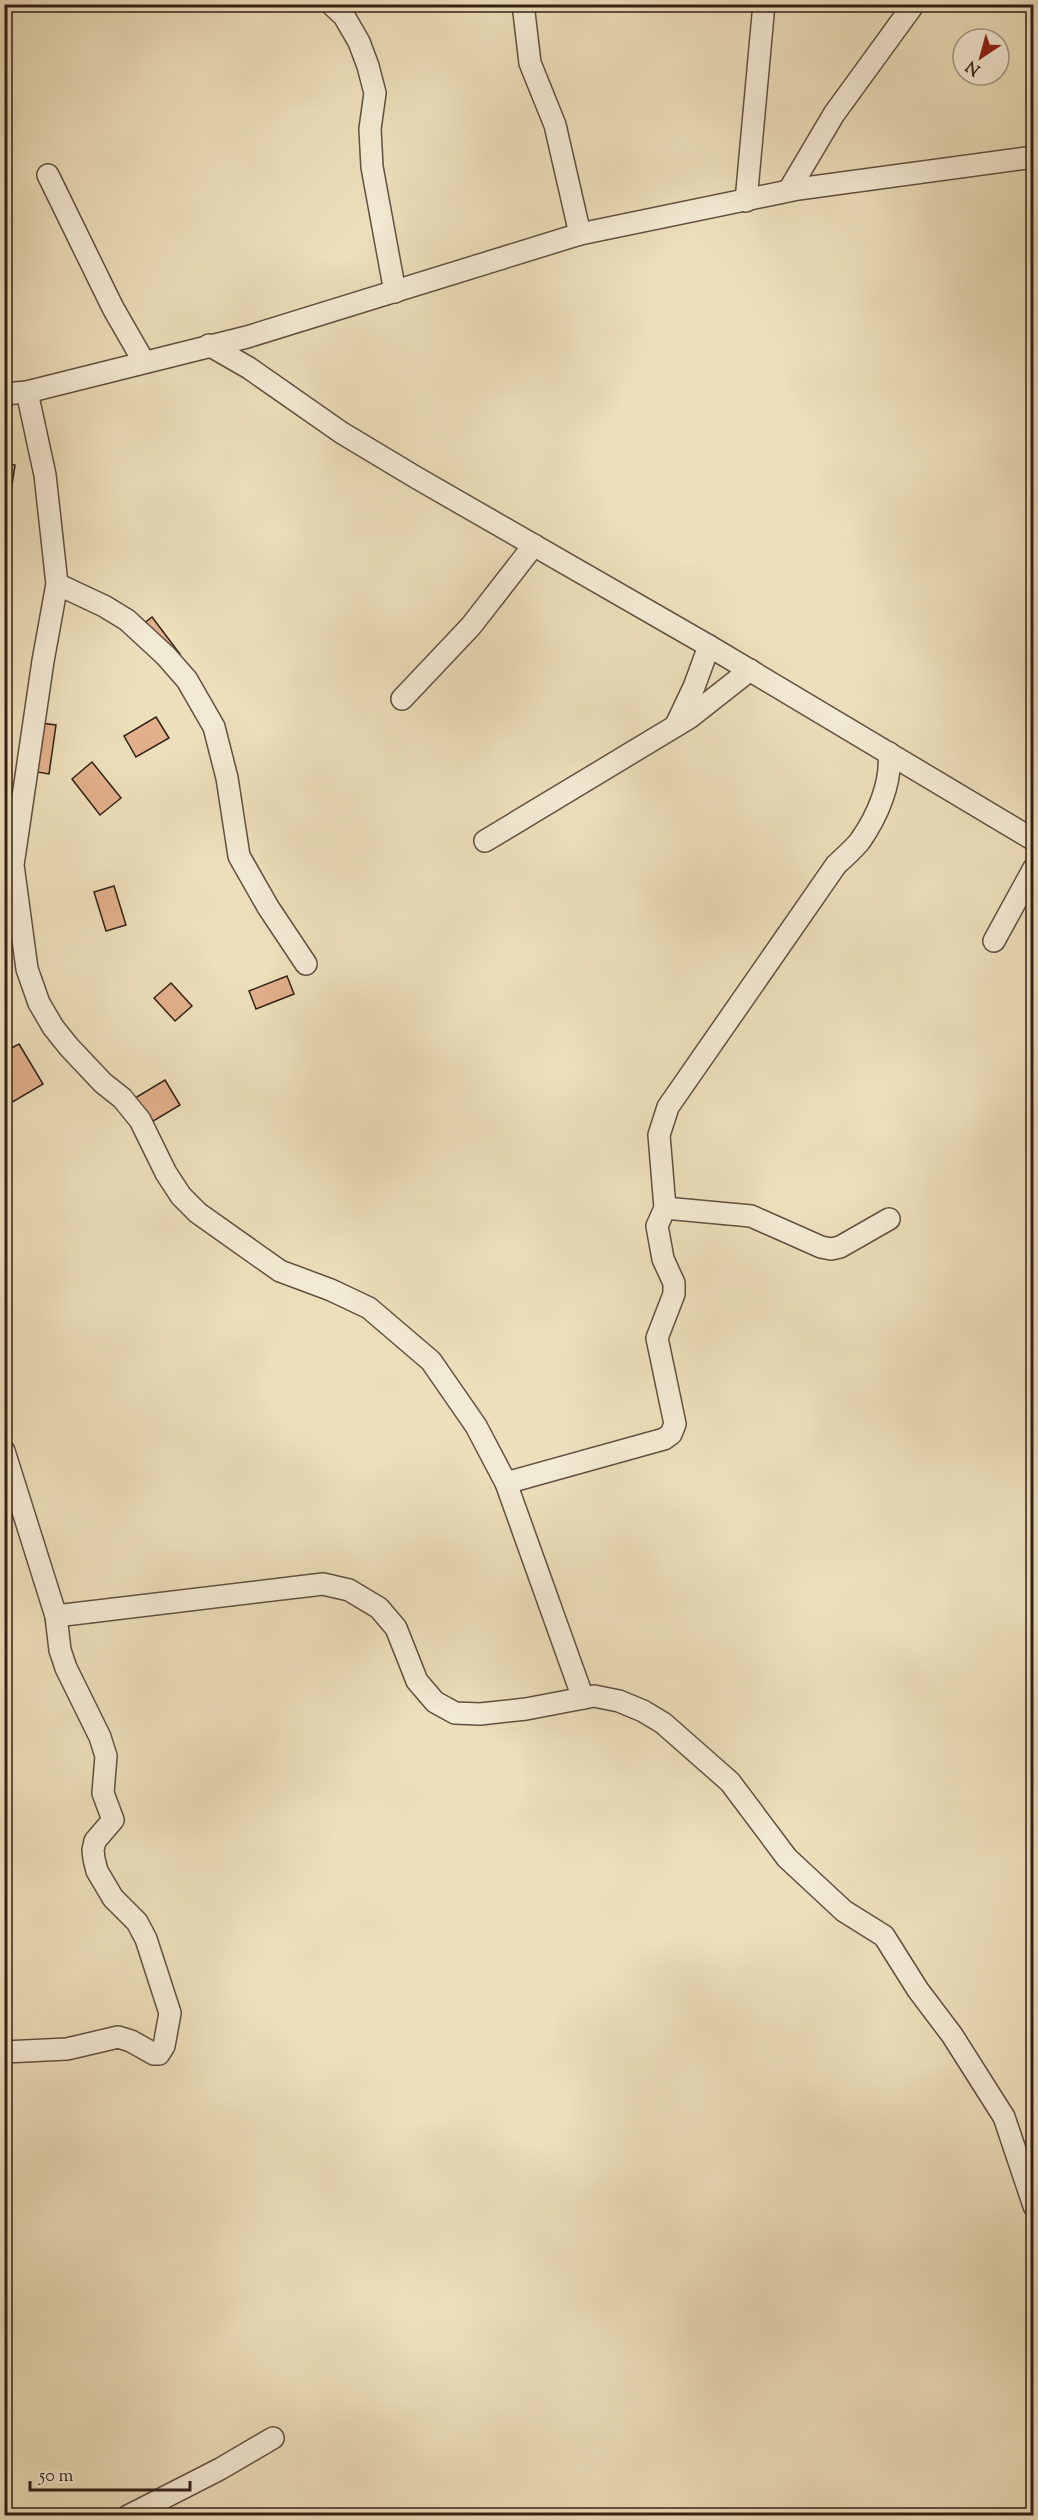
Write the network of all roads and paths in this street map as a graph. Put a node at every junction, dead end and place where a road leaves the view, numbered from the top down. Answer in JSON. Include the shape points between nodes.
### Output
{"nodes":[{"id":1,"x":331,"y":4,"type":"edge"},
{"id":2,"x":523,"y":4,"type":"edge"},
{"id":3,"x":764,"y":4,"type":"edge"},
{"id":4,"x":914,"y":4,"type":"edge"},
{"id":5,"x":1034,"y":157,"type":"edge"},
{"id":6,"x":48,"y":175,"type":"dead end"},
{"id":7,"x":789,"y":190,"type":"junction"},
{"id":8,"x":746,"y":201,"type":"junction"},
{"id":9,"x":580,"y":234,"type":"junction"},
{"id":10,"x":395,"y":292,"type":"junction"},
{"id":11,"x":209,"y":345,"type":"junction"},
{"id":12,"x":144,"y":362,"type":"junction"},
{"id":13,"x":27,"y":392,"type":"junction"},
{"id":14,"x":4,"y":394,"type":"edge"},
{"id":15,"x":534,"y":545,"type":"junction"},
{"id":16,"x":57,"y":584,"type":"junction"},
{"id":17,"x":709,"y":646,"type":"junction"},
{"id":18,"x":750,"y":670,"type":"junction"},
{"id":19,"x":402,"y":699,"type":"dead end"},
{"id":20,"x":676,"y":725,"type":"junction"},
{"id":21,"x":889,"y":753,"type":"junction"},
{"id":22,"x":1034,"y":840,"type":"edge"},
{"id":23,"x":485,"y":842,"type":"dead end"},
{"id":24,"x":1034,"y":868,"type":"edge"},
{"id":25,"x":994,"y":941,"type":"dead end"},
{"id":26,"x":306,"y":964,"type":"dead end"},
{"id":27,"x":665,"y":1208,"type":"junction"},
{"id":28,"x":889,"y":1219,"type":"dead end"},
{"id":29,"x":4,"y":1451,"type":"edge"},
{"id":30,"x":506,"y":1483,"type":"junction"},
{"id":31,"x":56,"y":1616,"type":"junction"},
{"id":32,"x":583,"y":1698,"type":"junction"},
{"id":33,"x":4,"y":2052,"type":"edge"},
{"id":34,"x":1034,"y":2206,"type":"edge"},
{"id":35,"x":273,"y":2438,"type":"dead end"},
{"id":36,"x":128,"y":2516,"type":"edge"}],
"edges":[{"from":1,"to":10,"type":"street","via":[[344,16],[359,42],[375,93],[370,129],[372,167]]},
{"from":2,"to":9,"type":"street","via":[[530,63],[555,125]]},
{"from":3,"to":8,"type":"street"},
{"from":4,"to":7,"type":"street","via":[[834,114]]},
{"from":5,"to":7,"type":"street"},
{"from":6,"to":12,"type":"street"},
{"from":7,"to":8,"type":"street"},
{"from":8,"to":9,"type":"street"},
{"from":9,"to":10,"type":"street"},
{"from":10,"to":11,"type":"street"},
{"from":11,"to":12,"type":"street"},
{"from":11,"to":15,"type":"street","via":[[342,433]]},
{"from":12,"to":13,"type":"street"},
{"from":13,"to":14,"type":"street"},
{"from":13,"to":16,"type":"street","via":[[45,476]]},
{"from":15,"to":17,"type":"street"},
{"from":15,"to":19,"type":"street","via":[[471,626]]},
{"from":16,"to":26,"type":"street","via":[[127,620],[188,680],[214,727],[242,863]]},
{"from":16,"to":30,"type":"street","via":[[13,865],[27,969],[39,1003],[69,1047],[140,1120],[182,1197],[262,1261],[369,1308],[412,1342],[431,1361],[476,1426]]},
{"from":17,"to":18,"type":"street"},
{"from":17,"to":20,"type":"street"},
{"from":18,"to":20,"type":"street","via":[[704,708]]},
{"from":18,"to":21,"type":"street"},
{"from":20,"to":23,"type":"street"},
{"from":21,"to":22,"type":"street"},
{"from":21,"to":27,"type":"street","via":[[891,770],[884,791],[859,842],[836,865],[668,1107],[659,1135]]},
{"from":24,"to":25,"type":"street"},
{"from":27,"to":28,"type":"street","via":[[751,1216],[831,1249]]},
{"from":27,"to":30,"type":"street","via":[[657,1226],[674,1294],[657,1338],[675,1424],[671,1434]]},
{"from":29,"to":31,"type":"street"},
{"from":30,"to":32,"type":"street"},
{"from":31,"to":32,"type":"street","via":[[323,1584],[349,1590],[379,1608],[396,1628],[417,1681],[435,1702],[454,1713],[503,1711]]},
{"from":31,"to":33,"type":"street","via":[[66,1668],[106,1756],[103,1793],[113,1820],[95,1841],[98,1871],[112,1898],[142,1929],[168,2004],[170,2021],[159,2054],[118,2037],[67,2049]]},
{"from":32,"to":34,"type":"street","via":[[619,1701],[663,1723],[730,1782],[787,1858],[844,1911],[884,1936],[1004,2117]]},
{"from":35,"to":36,"type":"street"}]}
